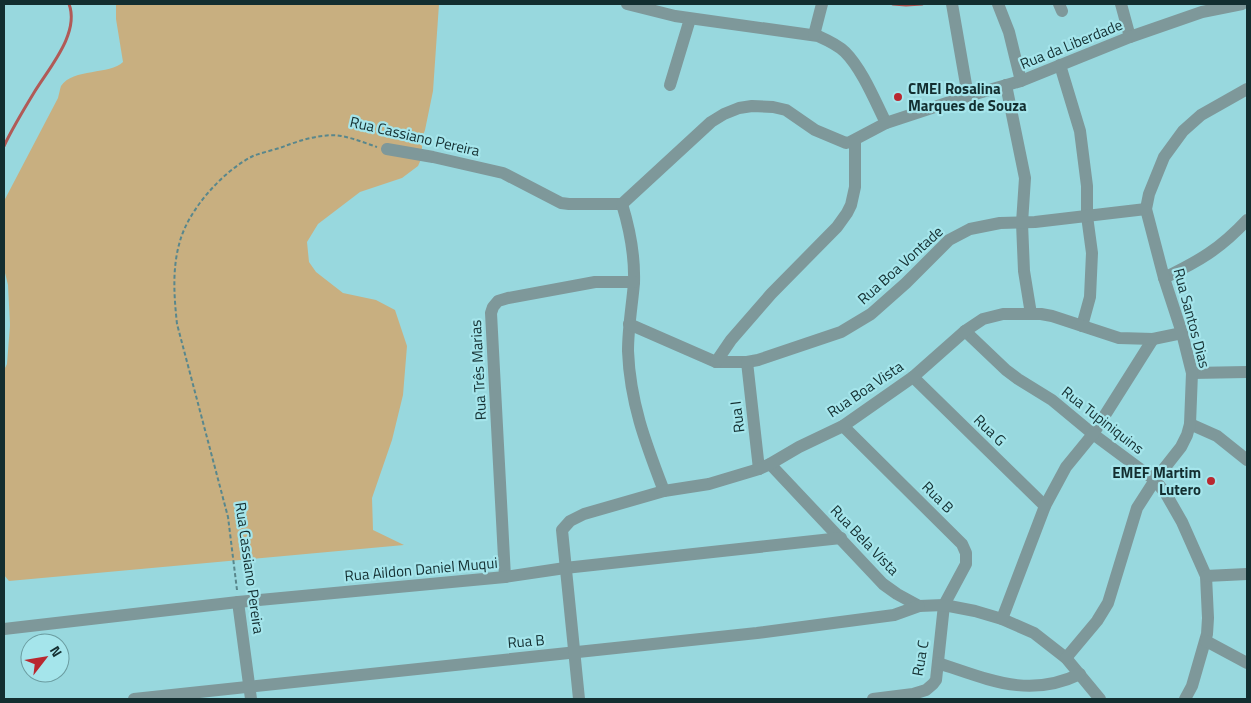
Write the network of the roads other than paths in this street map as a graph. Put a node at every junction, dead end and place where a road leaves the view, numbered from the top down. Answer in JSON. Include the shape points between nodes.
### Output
{"nodes":[{"id":1,"x":627,"y":4,"type":"edge"},
{"id":2,"x":822,"y":4,"type":"edge"},
{"id":3,"x":952,"y":4,"type":"edge"},
{"id":4,"x":998,"y":4,"type":"edge"},
{"id":5,"x":1121,"y":4,"type":"edge"},
{"id":6,"x":1242,"y":4,"type":"edge"},
{"id":7,"x":1201,"y":8,"type":"edge"},
{"id":8,"x":690,"y":19,"type":"junction"},
{"id":9,"x":814,"y":35,"type":"junction"},
{"id":10,"x":1130,"y":37,"type":"junction"},
{"id":11,"x":1060,"y":66,"type":"junction"},
{"id":12,"x":1021,"y":81,"type":"junction"},
{"id":13,"x":670,"y":85,"type":"dead end"},
{"id":14,"x":1006,"y":85,"type":"junction"},
{"id":15,"x":1247,"y":89,"type":"edge"},
{"id":16,"x":968,"y":96,"type":"junction"},
{"id":17,"x":886,"y":123,"type":"junction"},
{"id":18,"x":855,"y":141,"type":"junction"},
{"id":19,"x":387,"y":149,"type":"road end"},
{"id":20,"x":622,"y":204,"type":"junction"},
{"id":21,"x":1146,"y":209,"type":"junction"},
{"id":22,"x":1087,"y":216,"type":"junction"},
{"id":23,"x":1247,"y":220,"type":"edge"},
{"id":24,"x":1022,"y":223,"type":"junction"},
{"id":25,"x":1164,"y":278,"type":"junction"},
{"id":26,"x":634,"y":282,"type":"junction"},
{"id":27,"x":1031,"y":314,"type":"junction"},
{"id":28,"x":629,"y":324,"type":"junction"},
{"id":29,"x":1082,"y":326,"type":"junction"},
{"id":30,"x":965,"y":331,"type":"junction"},
{"id":31,"x":1182,"y":333,"type":"junction"},
{"id":32,"x":1153,"y":339,"type":"junction"},
{"id":33,"x":716,"y":362,"type":"junction"},
{"id":34,"x":747,"y":362,"type":"junction"},
{"id":35,"x":1247,"y":372,"type":"edge"},
{"id":36,"x":1192,"y":373,"type":"junction"},
{"id":37,"x":913,"y":377,"type":"junction"},
{"id":38,"x":1190,"y":424,"type":"junction"},
{"id":39,"x":843,"y":426,"type":"junction"},
{"id":40,"x":1093,"y":434,"type":"junction"},
{"id":41,"x":1247,"y":460,"type":"edge"},
{"id":42,"x":764,"y":466,"type":"junction"},
{"id":43,"x":1156,"y":480,"type":"junction"},
{"id":44,"x":664,"y":491,"type":"junction"},
{"id":45,"x":1045,"y":506,"type":"junction"},
{"id":46,"x":841,"y":538,"type":"junction"},
{"id":47,"x":565,"y":568,"type":"junction"},
{"id":48,"x":1247,"y":574,"type":"edge"},
{"id":49,"x":1206,"y":576,"type":"junction"},
{"id":50,"x":505,"y":577,"type":"junction"},
{"id":51,"x":238,"y":602,"type":"junction"},
{"id":52,"x":919,"y":606,"type":"junction"},
{"id":53,"x":944,"y":606,"type":"junction"},
{"id":54,"x":1002,"y":619,"type":"junction"},
{"id":55,"x":4,"y":629,"type":"edge"},
{"id":56,"x":1206,"y":641,"type":"junction"},
{"id":57,"x":575,"y":653,"type":"junction"},
{"id":58,"x":1066,"y":658,"type":"junction"},
{"id":59,"x":1247,"y":662,"type":"edge"},
{"id":60,"x":938,"y":663,"type":"junction"},
{"id":61,"x":1080,"y":674,"type":"junction"},
{"id":62,"x":251,"y":693,"type":"edge"},
{"id":63,"x":134,"y":699,"type":"edge"},
{"id":64,"x":579,"y":699,"type":"edge"},
{"id":65,"x":874,"y":699,"type":"edge"},
{"id":66,"x":1100,"y":699,"type":"edge"},
{"id":67,"x":1185,"y":699,"type":"edge"}],
"edges":[{"from":1,"to":8,"type":"street"},
{"from":2,"to":9,"type":"street"},
{"from":3,"to":16,"type":"street"},
{"from":4,"to":12,"type":"street","via":[[1009,32]]},
{"from":5,"to":10,"type":"street"},
{"from":6,"to":7,"type":"street","name":"Rua da Liberdade"},
{"from":7,"to":10,"type":"street","name":"Rua da Liberdade"},
{"from":8,"to":9,"type":"street"},
{"from":8,"to":13,"type":"street"},
{"from":9,"to":17,"type":"street","via":[[841,48],[850,57]]},
{"from":10,"to":11,"type":"street","name":"Rua da Liberdade"},
{"from":11,"to":12,"type":"street","name":"Rua da Liberdade"},
{"from":11,"to":22,"type":"street","via":[[1080,131]]},
{"from":12,"to":14,"type":"street","name":"Rua da Liberdade"},
{"from":14,"to":16,"type":"street","name":"Rua da Liberdade"},
{"from":14,"to":24,"type":"street","via":[[1025,178]]},
{"from":15,"to":21,"type":"street","name":"Rua Santos Dias","via":[[1201,115],[1173,142],[1158,171]]},
{"from":16,"to":17,"type":"street","name":"Rua da Liberdade"},
{"from":17,"to":18,"type":"street"},
{"from":18,"to":20,"type":"street","via":[[846,143],[815,130],[780,108],[739,108],[711,122]]},
{"from":18,"to":33,"type":"street","via":[[855,187],[847,213],[771,294]]},
{"from":19,"to":20,"type":"street","name":"Rua Cassiano Pereira","via":[[503,173],[561,203]]},
{"from":20,"to":26,"type":"street","via":[[633,246]]},
{"from":21,"to":22,"type":"street","name":"Rua Boa Vontade"},
{"from":21,"to":25,"type":"street","name":"Rua Santos Dias"},
{"from":22,"to":24,"type":"street","name":"Rua Boa Vontade"},
{"from":22,"to":29,"type":"street","via":[[1092,253],[1090,297]]},
{"from":23,"to":25,"type":"street","via":[[1204,258]]},
{"from":24,"to":27,"type":"street","via":[[1024,271]]},
{"from":24,"to":34,"type":"street","name":"Rua Boa Vontade","via":[[981,226],[960,234],[949,240],[871,314],[841,332]]},
{"from":25,"to":31,"type":"street","name":"Rua Santos Dias"},
{"from":26,"to":28,"type":"street"},
{"from":26,"to":50,"type":"street","name":"Rua Três Marias","via":[[595,282],[558,288],[508,298],[498,301],[493,307]]},
{"from":27,"to":29,"type":"street","name":"Rua Boa Vista","via":[[1052,316]]},
{"from":27,"to":30,"type":"street","name":"Rua Boa Vista","via":[[996,315],[982,319]]},
{"from":28,"to":33,"type":"street","name":"Rua Boa Vontade"},
{"from":28,"to":44,"type":"street","via":[[633,399]]},
{"from":29,"to":32,"type":"street","name":"Rua Boa Vista","via":[[1113,337]]},
{"from":30,"to":37,"type":"street","name":"Rua Boa Vista"},
{"from":30,"to":40,"type":"street","name":"Rua Tupiniquins","via":[[1012,374],[1052,400]]},
{"from":31,"to":32,"type":"street","name":"Rua Boa Vista"},
{"from":31,"to":36,"type":"street","name":"Rua Santos Dias"},
{"from":32,"to":40,"type":"street"},
{"from":33,"to":34,"type":"street","name":"Rua Boa Vontade"},
{"from":34,"to":42,"type":"street","name":"Rua I"},
{"from":35,"to":36,"type":"street"},
{"from":36,"to":38,"type":"street","name":"Rua Santos Dias"},
{"from":37,"to":39,"type":"street","name":"Rua Boa Vista"},
{"from":37,"to":45,"type":"street","name":"Rua G"},
{"from":38,"to":41,"type":"street","via":[[1217,436]]},
{"from":38,"to":43,"type":"street","name":"Rua Santos Dias","via":[[1181,447]]},
{"from":39,"to":42,"type":"street","name":"Rua Boa Vista"},
{"from":39,"to":53,"type":"street","name":"Rua B","via":[[964,547],[966,564]]},
{"from":40,"to":43,"type":"street","name":"Rua Tupiniquins"},
{"from":40,"to":45,"type":"street","via":[[1066,467]]},
{"from":42,"to":44,"type":"street","name":"Rua Boa Vista","via":[[709,484]]},
{"from":42,"to":46,"type":"street","name":"Rua Bela Vista"},
{"from":43,"to":49,"type":"street","name":"Rua Tupiniquins","via":[[1182,522]]},
{"from":43,"to":58,"type":"street","name":"Rua Santos Dias","via":[[1134,516],[1108,603],[1093,627]]},
{"from":44,"to":47,"type":"street","name":"Rua Boa Vista","via":[[570,521],[562,530]]},
{"from":45,"to":54,"type":"street"},
{"from":46,"to":47,"type":"street","name":"Rua Aildon Daniel Muqui"},
{"from":46,"to":52,"type":"street","name":"Rua Bela Vista","via":[[883,584]]},
{"from":47,"to":50,"type":"street","name":"Rua Aildon Daniel Muqui"},
{"from":47,"to":57,"type":"street"},
{"from":48,"to":49,"type":"street"},
{"from":49,"to":56,"type":"street","name":"Rua Tupiniquins"},
{"from":50,"to":51,"type":"street","name":"Rua Aildon Daniel Muqui"},
{"from":51,"to":55,"type":"street","name":"Rua Aildon Daniel Muqui"},
{"from":51,"to":62,"type":"street","name":"Rua Cassiano Pereira"},
{"from":52,"to":53,"type":"street","name":"Rua Bela Vista"},
{"from":52,"to":57,"type":"street","name":"Rua B","via":[[880,617]]},
{"from":53,"to":54,"type":"street","name":"Rua Bela Vista"},
{"from":53,"to":60,"type":"street","name":"Rua C"},
{"from":54,"to":58,"type":"street","name":"Rua Bela Vista","via":[[1034,633]]},
{"from":56,"to":59,"type":"street"},
{"from":56,"to":67,"type":"street","name":"Rua Tupiniquins"},
{"from":57,"to":62,"type":"street","name":"Rua B"},
{"from":57,"to":64,"type":"street"},
{"from":58,"to":61,"type":"street","name":"Rua Bela Vista"},
{"from":60,"to":61,"type":"street","via":[[1022,687],[1058,683]]},
{"from":60,"to":65,"type":"street","name":"Rua C","via":[[936,680],[926,690]]},
{"from":61,"to":66,"type":"street","name":"Rua Bela Vista"},
{"from":62,"to":63,"type":"street","name":"Rua B"}]}
